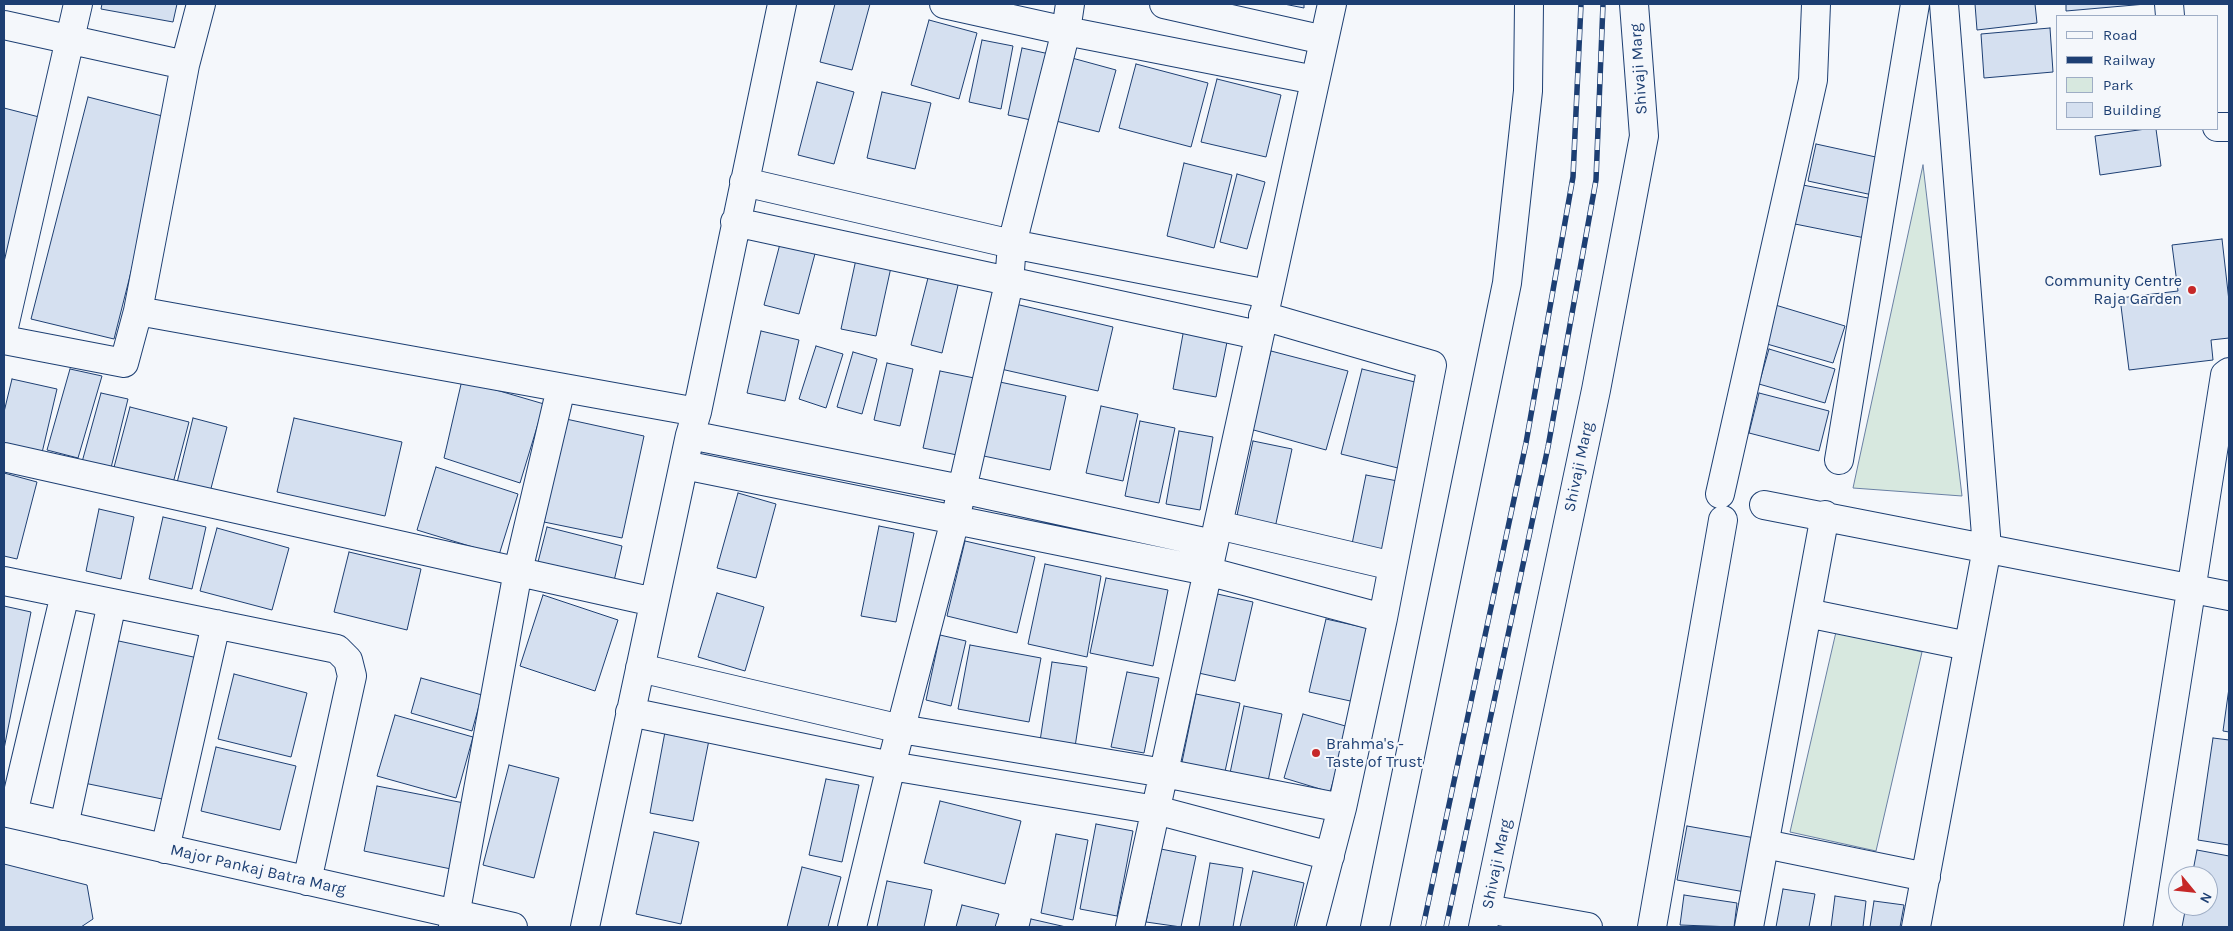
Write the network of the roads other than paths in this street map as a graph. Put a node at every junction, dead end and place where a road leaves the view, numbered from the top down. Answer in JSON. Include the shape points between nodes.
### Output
{"nodes":[{"id":1,"x":78,"y":4,"type":"edge"},
{"id":2,"x":201,"y":4,"type":"edge"},
{"id":3,"x":782,"y":4,"type":"edge"},
{"id":4,"x":944,"y":4,"type":"edge"},
{"id":5,"x":1070,"y":4,"type":"edge"},
{"id":6,"x":1164,"y":4,"type":"edge"},
{"id":7,"x":1332,"y":4,"type":"edge"},
{"id":8,"x":1529,"y":4,"type":"edge"},
{"id":9,"x":1634,"y":4,"type":"edge"},
{"id":10,"x":1816,"y":4,"type":"edge"},
{"id":11,"x":1915,"y":4,"type":"edge"},
{"id":12,"x":1944,"y":4,"type":"edge"},
{"id":13,"x":4,"y":26,"type":"edge"},
{"id":14,"x":1066,"y":31,"type":"junction"},
{"id":15,"x":70,"y":38,"type":"junction"},
{"id":16,"x":1324,"y":40,"type":"junction"},
{"id":17,"x":185,"y":65,"type":"junction"},
{"id":18,"x":1315,"y":80,"type":"junction"},
{"id":19,"x":744,"y":182,"type":"junction"},
{"id":20,"x":735,"y":222,"type":"junction"},
{"id":21,"x":1012,"y":244,"type":"junction"},
{"id":22,"x":1009,"y":283,"type":"junction"},
{"id":23,"x":138,"y":311,"type":"junction"},
{"id":24,"x":1263,"y":315,"type":"junction"},
{"id":25,"x":4,"y":327,"type":"edge"},
{"id":26,"x":4,"y":340,"type":"edge"},
{"id":27,"x":2229,"y":372,"type":"edge"},
{"id":28,"x":560,"y":388,"type":"junction"},
{"id":29,"x":693,"y":424,"type":"junction"},
{"id":30,"x":4,"y":457,"type":"edge"},
{"id":31,"x":1839,"y":460,"type":"dead end"},
{"id":32,"x":684,"y":466,"type":"junction"},
{"id":33,"x":961,"y":489,"type":"junction"},
{"id":34,"x":1720,"y":494,"type":"dead end"},
{"id":35,"x":1764,"y":505,"type":"dead end"},
{"id":36,"x":1825,"y":515,"type":"junction"},
{"id":37,"x":955,"y":520,"type":"junction"},
{"id":38,"x":1723,"y":520,"type":"dead end"},
{"id":39,"x":1215,"y":534,"type":"junction"},
{"id":40,"x":1987,"y":548,"type":"junction"},
{"id":41,"x":1393,"y":566,"type":"junction"},
{"id":42,"x":518,"y":571,"type":"junction"},
{"id":43,"x":1207,"y":571,"type":"junction"},
{"id":44,"x":4,"y":581,"type":"edge"},
{"id":45,"x":2192,"y":589,"type":"junction"},
{"id":46,"x":65,"y":594,"type":"junction"},
{"id":47,"x":2229,"y":596,"type":"edge"},
{"id":48,"x":654,"y":602,"type":"junction"},
{"id":49,"x":112,"y":603,"type":"junction"},
{"id":50,"x":1807,"y":614,"type":"junction"},
{"id":51,"x":1383,"y":618,"type":"junction"},
{"id":52,"x":216,"y":624,"type":"junction"},
{"id":53,"x":1968,"y":646,"type":"junction"},
{"id":54,"x":640,"y":668,"type":"junction"},
{"id":55,"x":630,"y":712,"type":"junction"},
{"id":56,"x":901,"y":729,"type":"junction"},
{"id":57,"x":891,"y":766,"type":"junction"},
{"id":58,"x":1164,"y":773,"type":"junction"},
{"id":59,"x":1342,"y":808,"type":"junction"},
{"id":60,"x":1156,"y":810,"type":"junction"},
{"id":61,"x":8,"y":813,"type":"edge"},
{"id":62,"x":64,"y":826,"type":"junction"},
{"id":63,"x":1765,"y":844,"type":"junction"},
{"id":64,"x":165,"y":849,"type":"junction"},
{"id":65,"x":1330,"y":856,"type":"junction"},
{"id":66,"x":1926,"y":877,"type":"junction"},
{"id":67,"x":307,"y":881,"type":"junction"},
{"id":68,"x":1485,"y":918,"type":"edge"},
{"id":69,"x":454,"y":921,"type":"edge"},
{"id":70,"x":513,"y":927,"type":"edge"},
{"id":71,"x":585,"y":927,"type":"edge"},
{"id":72,"x":852,"y":927,"type":"edge"},
{"id":73,"x":1130,"y":927,"type":"edge"},
{"id":74,"x":1311,"y":927,"type":"edge"},
{"id":75,"x":1375,"y":927,"type":"edge"},
{"id":76,"x":1588,"y":927,"type":"edge"},
{"id":77,"x":1652,"y":927,"type":"edge"},
{"id":78,"x":1749,"y":927,"type":"edge"},
{"id":79,"x":1916,"y":927,"type":"edge"},
{"id":80,"x":2138,"y":927,"type":"edge"}],
"edges":[{"from":1,"to":15,"type":"street"},
{"from":2,"to":17,"type":"street"},
{"from":3,"to":19,"type":"street"},
{"from":4,"to":14,"type":"street"},
{"from":5,"to":14,"type":"street"},
{"from":6,"to":16,"type":"street"},
{"from":7,"to":16,"type":"street"},
{"from":8,"to":75,"type":"street","via":[[1528,91],[1507,283]]},
{"from":9,"to":68,"type":"street","name":"Shivaji Marg","via":[[1644,136],[1596,390]]},
{"from":10,"to":34,"type":"street","via":[[1813,80]]},
{"from":11,"to":31,"type":"street"},
{"from":12,"to":40,"type":"street"},
{"from":13,"to":15,"type":"street"},
{"from":14,"to":18,"type":"street"},
{"from":14,"to":21,"type":"street"},
{"from":15,"to":17,"type":"street"},
{"from":15,"to":25,"type":"street"},
{"from":16,"to":18,"type":"street"},
{"from":17,"to":23,"type":"street"},
{"from":18,"to":24,"type":"street"},
{"from":19,"to":20,"type":"street"},
{"from":19,"to":21,"type":"street"},
{"from":20,"to":22,"type":"street"},
{"from":20,"to":29,"type":"street"},
{"from":21,"to":22,"type":"street"},
{"from":21,"to":24,"type":"street"},
{"from":22,"to":24,"type":"street"},
{"from":22,"to":33,"type":"street"},
{"from":23,"to":26,"type":"street","via":[[124,363]]},
{"from":23,"to":28,"type":"street"},
{"from":24,"to":39,"type":"street"},
{"from":24,"to":41,"type":"street","via":[[1432,365]]},
{"from":27,"to":45,"type":"street","via":[[2224,376]]},
{"from":28,"to":29,"type":"street"},
{"from":28,"to":42,"type":"street"},
{"from":29,"to":32,"type":"street"},
{"from":29,"to":33,"type":"street"},
{"from":30,"to":42,"type":"street"},
{"from":32,"to":37,"type":"street"},
{"from":32,"to":48,"type":"street"},
{"from":33,"to":37,"type":"street"},
{"from":33,"to":39,"type":"street"},
{"from":35,"to":36,"type":"street"},
{"from":36,"to":40,"type":"street"},
{"from":36,"to":50,"type":"street"},
{"from":37,"to":43,"type":"street"},
{"from":37,"to":56,"type":"street"},
{"from":38,"to":77,"type":"street"},
{"from":39,"to":41,"type":"street"},
{"from":39,"to":43,"type":"street"},
{"from":40,"to":45,"type":"street"},
{"from":40,"to":53,"type":"street"},
{"from":41,"to":51,"type":"street"},
{"from":42,"to":48,"type":"street"},
{"from":42,"to":69,"type":"street"},
{"from":43,"to":51,"type":"street"},
{"from":43,"to":58,"type":"street"},
{"from":44,"to":46,"type":"street"},
{"from":45,"to":47,"type":"street"},
{"from":45,"to":80,"type":"street"},
{"from":46,"to":49,"type":"street"},
{"from":46,"to":61,"type":"street"},
{"from":48,"to":54,"type":"street"},
{"from":49,"to":52,"type":"street"},
{"from":49,"to":62,"type":"street"},
{"from":50,"to":53,"type":"street"},
{"from":50,"to":63,"type":"street"},
{"from":51,"to":59,"type":"street"},
{"from":52,"to":64,"type":"street"},
{"from":52,"to":67,"type":"street","via":[[337,649],[348,660],[352,676]]},
{"from":53,"to":66,"type":"street"},
{"from":54,"to":55,"type":"street"},
{"from":54,"to":56,"type":"street"},
{"from":55,"to":57,"type":"street"},
{"from":55,"to":71,"type":"street"},
{"from":56,"to":57,"type":"street"},
{"from":56,"to":58,"type":"street"},
{"from":57,"to":60,"type":"street"},
{"from":57,"to":72,"type":"street"},
{"from":58,"to":59,"type":"street"},
{"from":58,"to":60,"type":"street"},
{"from":59,"to":65,"type":"street"},
{"from":60,"to":65,"type":"street"},
{"from":60,"to":73,"type":"street"},
{"from":61,"to":62,"type":"street","name":"Major Pankaj Batra Marg"},
{"from":62,"to":64,"type":"street","name":"Major Pankaj Batra Marg"},
{"from":63,"to":66,"type":"street"},
{"from":63,"to":78,"type":"street"},
{"from":64,"to":67,"type":"street","name":"Major Pankaj Batra Marg"},
{"from":65,"to":74,"type":"street"},
{"from":66,"to":79,"type":"street"},
{"from":67,"to":69,"type":"street","name":"Major Pankaj Batra Marg"},
{"from":68,"to":76,"type":"street"},
{"from":69,"to":70,"type":"street","name":"Major Pankaj Batra Marg"}]}
